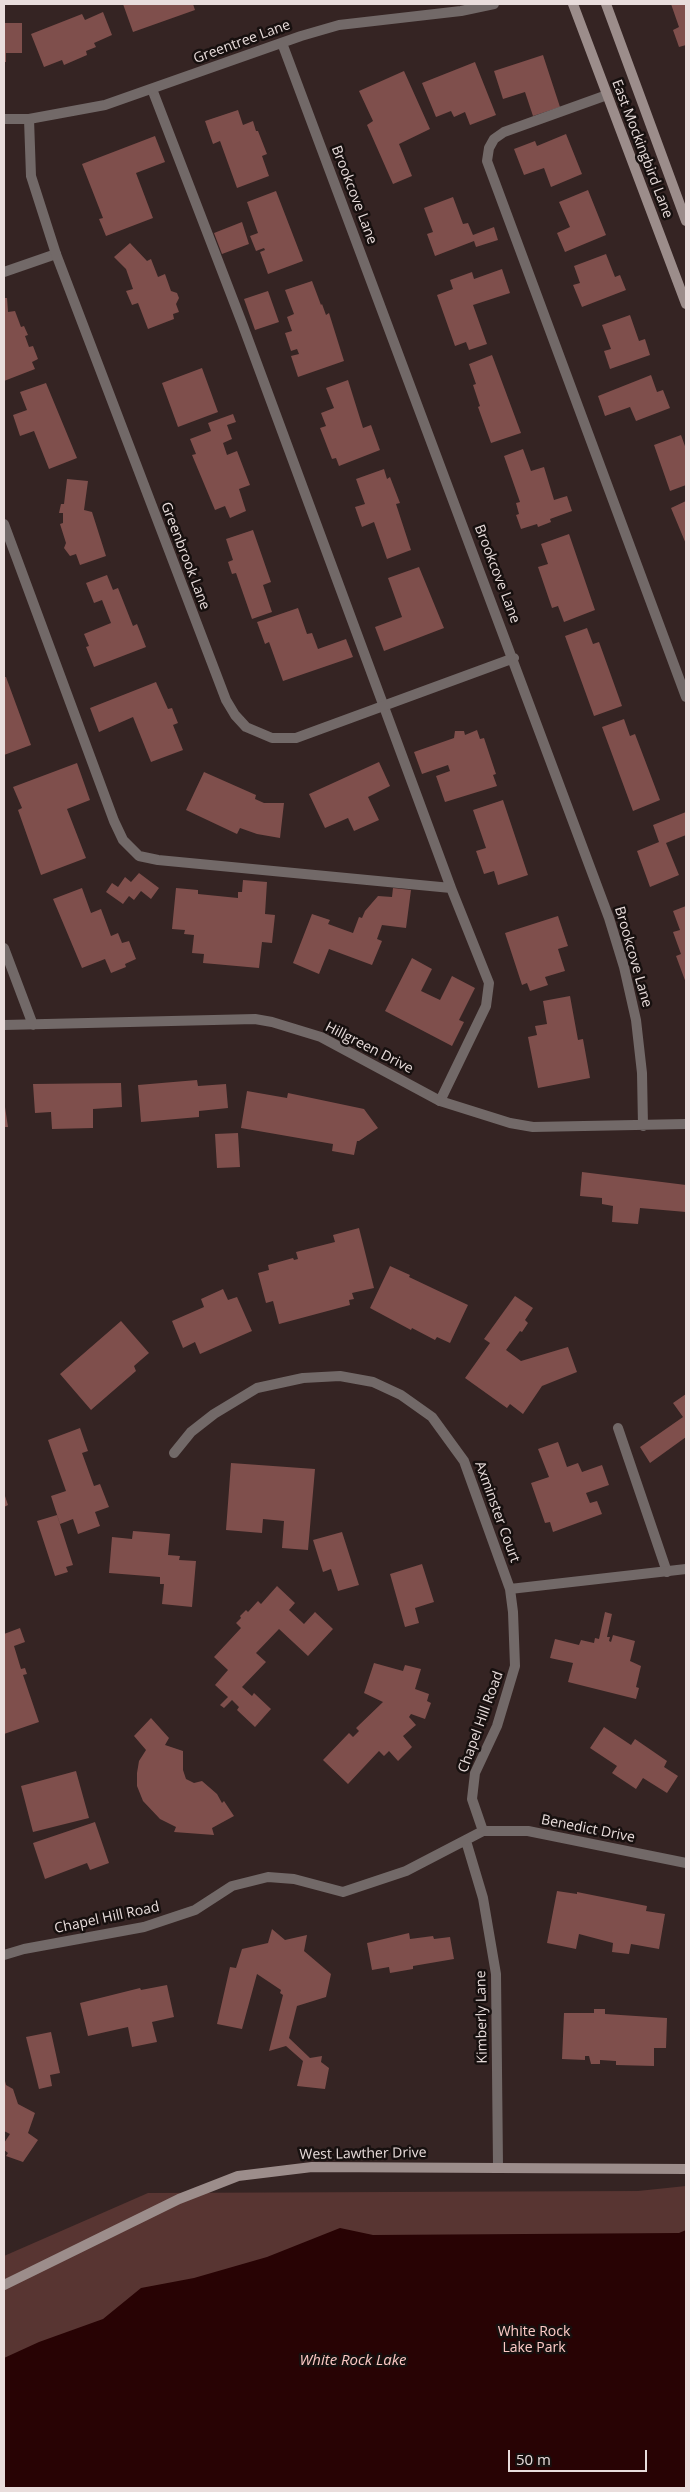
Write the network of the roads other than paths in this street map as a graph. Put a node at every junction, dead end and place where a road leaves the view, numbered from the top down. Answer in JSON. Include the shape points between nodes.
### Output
{"nodes":[{"id":1,"x":494,"y":4,"type":"edge"},
{"id":2,"x":573,"y":4,"type":"edge"},
{"id":3,"x":606,"y":4,"type":"edge"},
{"id":4,"x":282,"y":43,"type":"junction"},
{"id":5,"x":152,"y":89,"type":"junction"},
{"id":6,"x":607,"y":95,"type":"junction"},
{"id":7,"x":4,"y":119,"type":"edge"},
{"id":8,"x":29,"y":119,"type":"junction"},
{"id":9,"x":686,"y":221,"type":"edge"},
{"id":10,"x":56,"y":254,"type":"junction"},
{"id":11,"x":4,"y":272,"type":"edge"},
{"id":12,"x":686,"y":304,"type":"edge"},
{"id":13,"x":4,"y":524,"type":"edge"},
{"id":14,"x":514,"y":658,"type":"junction"},
{"id":15,"x":686,"y":698,"type":"edge"},
{"id":16,"x":384,"y":705,"type":"junction"},
{"id":17,"x":450,"y":888,"type":"junction"},
{"id":18,"x":4,"y":948,"type":"edge"},
{"id":19,"x":4,"y":1025,"type":"edge"},
{"id":20,"x":33,"y":1025,"type":"junction"},
{"id":21,"x":440,"y":1101,"type":"junction"},
{"id":22,"x":686,"y":1124,"type":"edge"},
{"id":23,"x":644,"y":1126,"type":"junction"},
{"id":24,"x":618,"y":1428,"type":"dead end"},
{"id":25,"x":174,"y":1453,"type":"dead end"},
{"id":26,"x":686,"y":1569,"type":"edge"},
{"id":27,"x":667,"y":1572,"type":"junction"},
{"id":28,"x":510,"y":1589,"type":"junction"},
{"id":29,"x":483,"y":1831,"type":"junction"},
{"id":30,"x":466,"y":1840,"type":"junction"},
{"id":31,"x":686,"y":1863,"type":"edge"},
{"id":32,"x":4,"y":1956,"type":"edge"},
{"id":33,"x":498,"y":2166,"type":"junction"},
{"id":34,"x":686,"y":2169,"type":"edge"},
{"id":35,"x":4,"y":2284,"type":"edge"}],
"edges":[{"from":1,"to":4,"type":"street","name":"Greentree Lane","via":[[461,11],[339,25]]},
{"from":2,"to":6,"type":"street","name":"East Mockingbird Lane"},
{"from":3,"to":9,"type":"street","name":"East Mockingbird Lane"},
{"from":4,"to":5,"type":"street","name":"Greentree Lane"},
{"from":4,"to":14,"type":"street","name":"Brookcove Lane"},
{"from":5,"to":8,"type":"street","name":"Greentree Lane","via":[[105,105]]},
{"from":5,"to":16,"type":"street"},
{"from":6,"to":12,"type":"street","name":"East Mockingbird Lane"},
{"from":6,"to":15,"type":"street","via":[[504,132],[488,148],[487,161]]},
{"from":7,"to":8,"type":"street","name":"Greentree Lane"},
{"from":8,"to":10,"type":"street","name":"Greenbrook Lane","via":[[31,176]]},
{"from":10,"to":11,"type":"street"},
{"from":10,"to":16,"type":"street","name":"Greenbrook Lane","via":[[226,700],[235,715],[246,727],[272,738],[296,738]]},
{"from":13,"to":17,"type":"street","via":[[114,820],[123,840],[139,856]]},
{"from":14,"to":16,"type":"street","name":"Greenbrook Lane"},
{"from":14,"to":23,"type":"street","name":"Brookcove Lane","via":[[624,967],[636,1020]]},
{"from":16,"to":17,"type":"street"},
{"from":17,"to":21,"type":"street","via":[[489,983],[486,1006]]},
{"from":18,"to":20,"type":"street"},
{"from":19,"to":20,"type":"street","name":"Hillgreen Drive"},
{"from":20,"to":21,"type":"street","name":"Hillgreen Drive","via":[[255,1019],[272,1022],[320,1037]]},
{"from":21,"to":23,"type":"street","name":"Hillgreen Drive","via":[[533,1127]]},
{"from":22,"to":23,"type":"street","name":"Hillgreen Drive"},
{"from":24,"to":27,"type":"street"},
{"from":25,"to":28,"type":"street","name":"Axminster Court","via":[[191,1432],[257,1388],[303,1378],[340,1376],[373,1382],[401,1395],[432,1417],[464,1461]]},
{"from":26,"to":27,"type":"street"},
{"from":27,"to":28,"type":"street"},
{"from":28,"to":29,"type":"street","name":"Chapel Hill Road","via":[[515,1666],[497,1726],[474,1773],[472,1799]]},
{"from":29,"to":30,"type":"street","name":"Chapel Hill Road"},
{"from":29,"to":31,"type":"street","name":"Benedict Drive","via":[[528,1831]]},
{"from":30,"to":32,"type":"street","name":"Chapel Hill Road","via":[[406,1871],[343,1892],[268,1876],[232,1886],[195,1910],[144,1928],[24,1949]]},
{"from":30,"to":33,"type":"street","name":"Kimberly Lane","via":[[483,1898],[496,1974]]},
{"from":33,"to":34,"type":"street","name":"West Lawther Drive"},
{"from":33,"to":35,"type":"street","name":"West Lawther Drive","via":[[312,2167],[238,2176],[179,2199]]}]}
